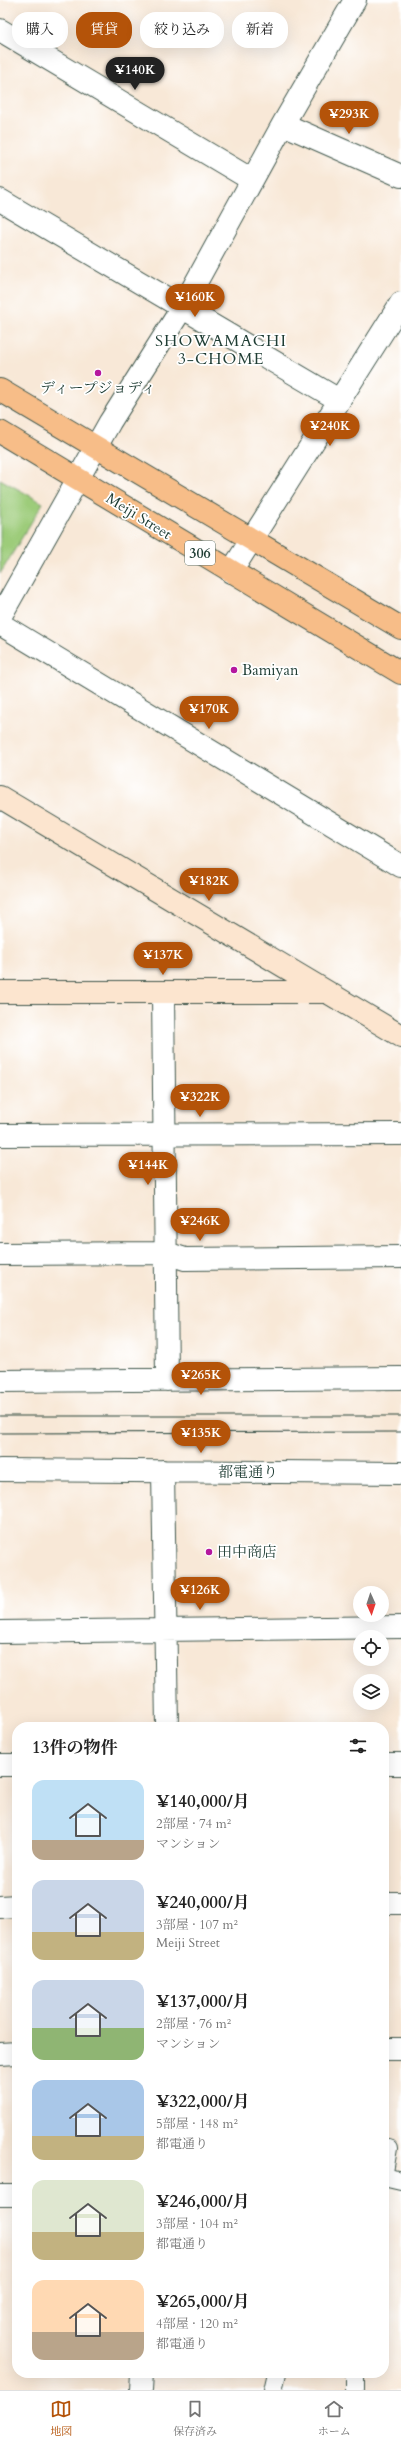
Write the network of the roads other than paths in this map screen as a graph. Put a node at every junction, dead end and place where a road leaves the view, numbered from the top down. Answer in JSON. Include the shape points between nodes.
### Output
{"nodes":[{"id":1,"x":355,"y":0,"type":"edge"},
{"id":2,"x":0,"y":30,"type":"edge"},
{"id":3,"x":283,"y":124,"type":"junction"},
{"id":4,"x":401,"y":176,"type":"edge"},
{"id":5,"x":252,"y":180,"type":"junction"},
{"id":6,"x":0,"y":200,"type":"edge"},
{"id":7,"x":401,"y":303,"type":"edge"},
{"id":8,"x":182,"y":308,"type":"junction"},
{"id":9,"x":0,"y":390,"type":"edge"},
{"id":10,"x":339,"y":400,"type":"junction"},
{"id":11,"x":0,"y":432,"type":"edge"},
{"id":12,"x":95,"y":447,"type":"junction"},
{"id":13,"x":77,"y":478,"type":"junction"},
{"id":14,"x":252,"y":539,"type":"junction"},
{"id":15,"x":231,"y":572,"type":"junction"},
{"id":16,"x":0,"y":617,"type":"edge"},
{"id":17,"x":0,"y":624,"type":"edge"},
{"id":18,"x":401,"y":628,"type":"edge"},
{"id":19,"x":401,"y":673,"type":"edge"},
{"id":20,"x":0,"y":797,"type":"edge"},
{"id":21,"x":401,"y":866,"type":"edge"},
{"id":22,"x":0,"y":992,"type":"edge"},
{"id":23,"x":326,"y":992,"type":"junction"},
{"id":24,"x":164,"y":993,"type":"junction"},
{"id":25,"x":401,"y":1036,"type":"edge"},
{"id":26,"x":401,"y":1134,"type":"edge"},
{"id":27,"x":0,"y":1135,"type":"edge"},
{"id":28,"x":165,"y":1136,"type":"junction"},
{"id":29,"x":166,"y":1253,"type":"junction"},
{"id":30,"x":0,"y":1254,"type":"edge"},
{"id":31,"x":401,"y":1257,"type":"edge"},
{"id":32,"x":401,"y":1378,"type":"edge"},
{"id":33,"x":166,"y":1380,"type":"junction"},
{"id":34,"x":0,"y":1381,"type":"edge"},
{"id":35,"x":0,"y":1470,"type":"edge"},
{"id":36,"x":163,"y":1471,"type":"junction"},
{"id":37,"x":401,"y":1473,"type":"edge"},
{"id":38,"x":401,"y":1627,"type":"edge"},
{"id":39,"x":166,"y":1628,"type":"junction"},
{"id":40,"x":0,"y":1632,"type":"edge"},
{"id":41,"x":167,"y":1722,"type":"edge"},
{"id":42,"x":389,"y":1764,"type":"edge"},
{"id":43,"x":401,"y":1764,"type":"edge"},
{"id":44,"x":0,"y":1765,"type":"edge"},
{"id":45,"x":12,"y":1765,"type":"edge"},
{"id":46,"x":389,"y":1903,"type":"edge"},
{"id":47,"x":401,"y":1903,"type":"edge"},
{"id":48,"x":12,"y":1906,"type":"edge"},
{"id":49,"x":0,"y":1907,"type":"edge"},
{"id":50,"x":389,"y":2049,"type":"edge"},
{"id":51,"x":401,"y":2049,"type":"edge"},
{"id":52,"x":12,"y":2053,"type":"edge"},
{"id":53,"x":0,"y":2054,"type":"edge"},
{"id":54,"x":389,"y":2178,"type":"edge"},
{"id":55,"x":401,"y":2181,"type":"edge"},
{"id":56,"x":0,"y":2195,"type":"edge"},
{"id":57,"x":12,"y":2195,"type":"edge"},
{"id":58,"x":142,"y":2378,"type":"edge"},
{"id":59,"x":276,"y":2378,"type":"edge"},
{"id":60,"x":355,"y":2378,"type":"edge"},
{"id":61,"x":141,"y":2390,"type":"edge"},
{"id":62,"x":273,"y":2390,"type":"edge"},
{"id":63,"x":354,"y":2390,"type":"edge"}],
"edges":[{"from":1,"to":3,"type":"street"},
{"from":2,"to":5,"type":"street"},
{"from":3,"to":4,"type":"street"},
{"from":3,"to":5,"type":"street"},
{"from":5,"to":8,"type":"street"},
{"from":6,"to":8,"type":"street"},
{"from":7,"to":10,"type":"street"},
{"from":8,"to":10,"type":"street"},
{"from":8,"to":12,"type":"street"},
{"from":9,"to":12,"type":"main road","number":"306"},
{"from":10,"to":14,"type":"street"},
{"from":11,"to":13,"type":"main road","name":"Meiji Street","number":"306"},
{"from":12,"to":13,"type":"street"},
{"from":12,"to":14,"type":"main road","number":"306"},
{"from":13,"to":15,"type":"main road","name":"Meiji Street","number":"306"},
{"from":13,"to":16,"type":"street"},
{"from":14,"to":15,"type":"street"},
{"from":14,"to":18,"type":"main road","number":"306"},
{"from":15,"to":19,"type":"main road","name":"Meiji Street","number":"306"},
{"from":17,"to":21,"type":"street"},
{"from":20,"to":23,"type":"street"},
{"from":22,"to":24,"type":"street"},
{"from":23,"to":24,"type":"street"},
{"from":23,"to":25,"type":"street"},
{"from":24,"to":28,"type":"street"},
{"from":26,"to":28,"type":"street"},
{"from":27,"to":28,"type":"street"},
{"from":28,"to":29,"type":"street"},
{"from":29,"to":30,"type":"street"},
{"from":29,"to":31,"type":"street","via":[[185,1259]]},
{"from":29,"to":33,"type":"street"},
{"from":32,"to":33,"type":"street"},
{"from":33,"to":34,"type":"street"},
{"from":35,"to":36,"type":"street","name":"都電通り"},
{"from":36,"to":37,"type":"street","name":"都電通り"},
{"from":36,"to":39,"type":"street"},
{"from":38,"to":39,"type":"street"},
{"from":39,"to":40,"type":"street"},
{"from":39,"to":41,"type":"street"},
{"from":42,"to":43,"type":"street"},
{"from":44,"to":45,"type":"street"},
{"from":46,"to":47,"type":"street"},
{"from":48,"to":49,"type":"street"},
{"from":50,"to":51,"type":"street"},
{"from":52,"to":53,"type":"street"},
{"from":54,"to":55,"type":"lane"},
{"from":56,"to":57,"type":"street"},
{"from":58,"to":61,"type":"street"},
{"from":59,"to":62,"type":"lane"},
{"from":60,"to":63,"type":"lane"}]}
